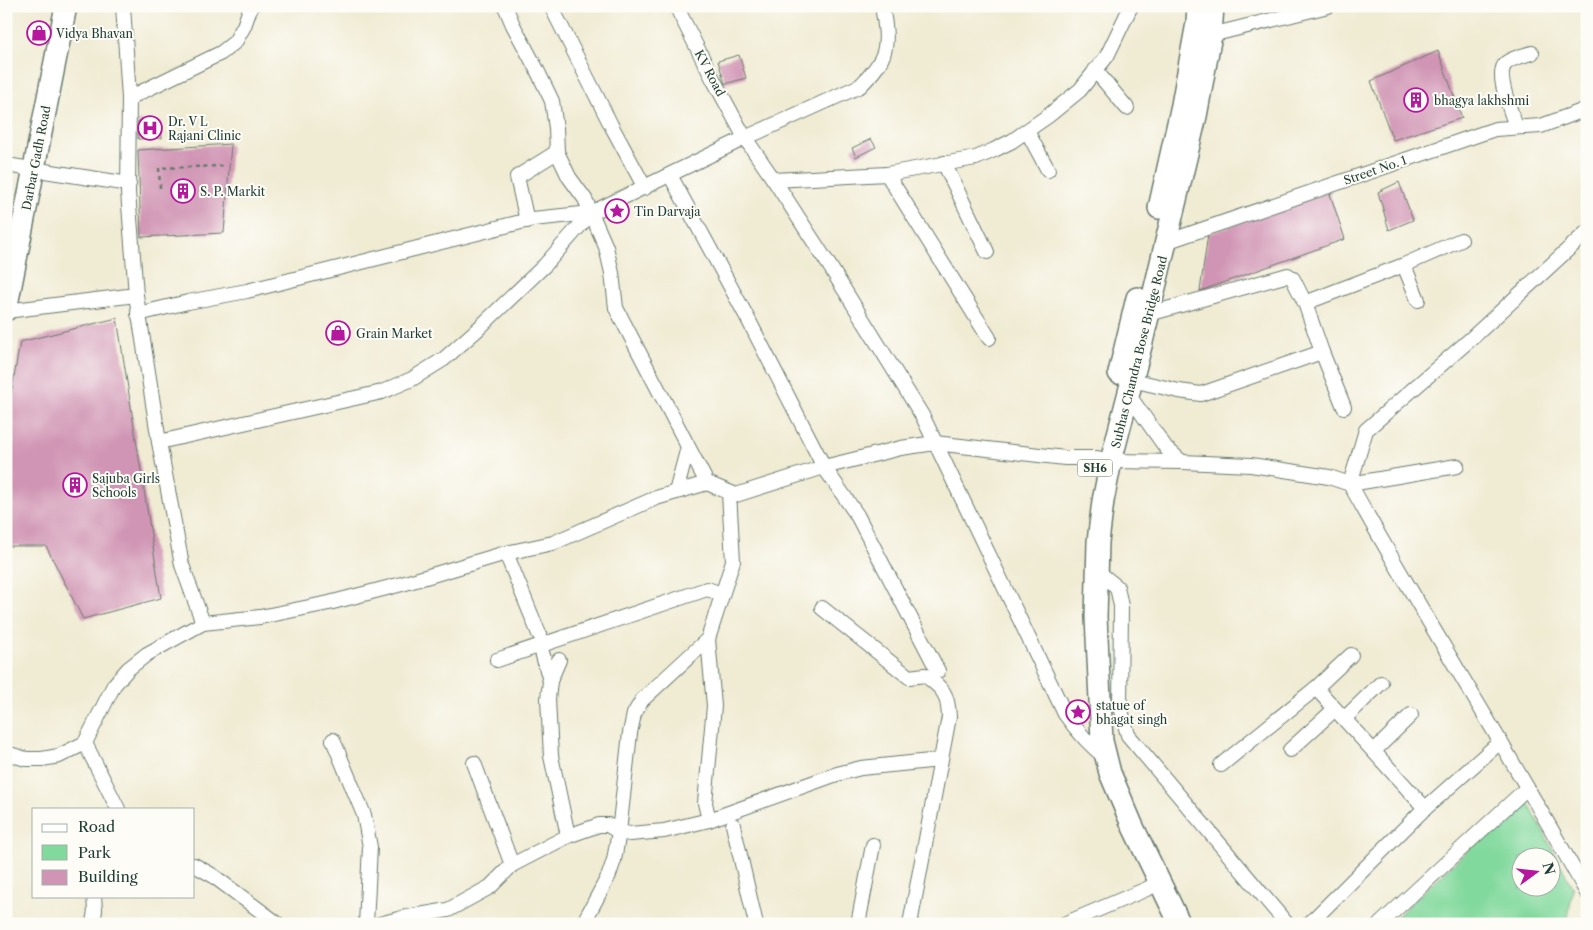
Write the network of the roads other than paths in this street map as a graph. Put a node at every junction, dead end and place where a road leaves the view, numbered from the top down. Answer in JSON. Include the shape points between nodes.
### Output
{"nodes":[{"id":1,"x":66,"y":6,"type":"edge"},
{"id":2,"x":123,"y":6,"type":"edge"},
{"id":3,"x":251,"y":6,"type":"edge"},
{"id":4,"x":505,"y":6,"type":"edge"},
{"id":5,"x":551,"y":6,"type":"edge"},
{"id":6,"x":676,"y":6,"type":"edge"},
{"id":7,"x":882,"y":6,"type":"edge"},
{"id":8,"x":1131,"y":6,"type":"edge"},
{"id":9,"x":1198,"y":6,"type":"edge"},
{"id":10,"x":1213,"y":6,"type":"edge"},
{"id":11,"x":1318,"y":7,"type":"edge"},
{"id":12,"x":1211,"y":35,"type":"junction"},
{"id":13,"x":1532,"y":53,"type":"dead end"},
{"id":14,"x":1095,"y":70,"type":"junction"},
{"id":15,"x":129,"y":98,"type":"junction"},
{"id":16,"x":1127,"y":108,"type":"dead end"},
{"id":17,"x":1587,"y":110,"type":"edge"},
{"id":18,"x":1516,"y":127,"type":"junction"},
{"id":19,"x":1027,"y":131,"type":"junction"},
{"id":20,"x":746,"y":138,"type":"junction"},
{"id":21,"x":557,"y":152,"type":"junction"},
{"id":22,"x":944,"y":163,"type":"junction"},
{"id":23,"x":6,"y":165,"type":"edge"},
{"id":24,"x":34,"y":169,"type":"junction"},
{"id":25,"x":1048,"y":170,"type":"dead end"},
{"id":26,"x":887,"y":174,"type":"junction"},
{"id":27,"x":670,"y":175,"type":"junction"},
{"id":28,"x":774,"y":180,"type":"junction"},
{"id":29,"x":129,"y":184,"type":"junction"},
{"id":30,"x":645,"y":188,"type":"junction"},
{"id":31,"x":591,"y":213,"type":"junction"},
{"id":32,"x":527,"y":221,"type":"junction"},
{"id":33,"x":1587,"y":232,"type":"edge"},
{"id":34,"x":1461,"y":240,"type":"dead end"},
{"id":35,"x":1166,"y":242,"type":"junction"},
{"id":36,"x":987,"y":252,"type":"dead end"},
{"id":37,"x":1404,"y":266,"type":"junction"},
{"id":38,"x":136,"y":295,"type":"junction"},
{"id":39,"x":1418,"y":300,"type":"dead end"},
{"id":40,"x":1304,"y":303,"type":"junction"},
{"id":41,"x":7,"y":304,"type":"edge"},
{"id":42,"x":138,"y":314,"type":"junction"},
{"id":43,"x":1149,"y":314,"type":"junction"},
{"id":44,"x":990,"y":338,"type":"dead end"},
{"id":45,"x":1322,"y":352,"type":"junction"},
{"id":46,"x":1130,"y":387,"type":"junction"},
{"id":47,"x":1344,"y":407,"type":"dead end"},
{"id":48,"x":159,"y":442,"type":"junction"},
{"id":49,"x":935,"y":443,"type":"junction"},
{"id":50,"x":688,"y":447,"type":"junction"},
{"id":51,"x":1104,"y":459,"type":"junction"},
{"id":52,"x":1182,"y":462,"type":"junction"},
{"id":53,"x":1457,"y":466,"type":"dead end"},
{"id":54,"x":824,"y":467,"type":"junction"},
{"id":55,"x":707,"y":483,"type":"junction"},
{"id":56,"x":1350,"y":484,"type":"junction"},
{"id":57,"x":676,"y":492,"type":"junction"},
{"id":58,"x":729,"y":493,"type":"junction"},
{"id":59,"x":506,"y":553,"type":"junction"},
{"id":60,"x":1097,"y":571,"type":"junction"},
{"id":61,"x":722,"y":594,"type":"junction"},
{"id":62,"x":822,"y":608,"type":"dead end"},
{"id":63,"x":203,"y":623,"type":"junction"},
{"id":64,"x":708,"y":639,"type":"junction"},
{"id":65,"x":539,"y":640,"type":"junction"},
{"id":66,"x":1351,"y":655,"type":"dead end"},
{"id":67,"x":497,"y":660,"type":"dead end"},
{"id":68,"x":559,"y":660,"type":"dead end"},
{"id":69,"x":938,"y":671,"type":"dead end"},
{"id":70,"x":550,"y":681,"type":"junction"},
{"id":71,"x":1381,"y":683,"type":"dead end"},
{"id":72,"x":1316,"y":688,"type":"junction"},
{"id":73,"x":1340,"y":714,"type":"junction"},
{"id":74,"x":1411,"y":714,"type":"dead end"},
{"id":75,"x":333,"y":740,"type":"dead end"},
{"id":76,"x":1500,"y":742,"type":"junction"},
{"id":77,"x":85,"y":743,"type":"junction"},
{"id":78,"x":1290,"y":750,"type":"dead end"},
{"id":79,"x":1374,"y":751,"type":"junction"},
{"id":80,"x":6,"y":753,"type":"edge"},
{"id":81,"x":1099,"y":753,"type":"junction"},
{"id":82,"x":940,"y":760,"type":"junction"},
{"id":83,"x":474,"y":763,"type":"dead end"},
{"id":84,"x":1222,"y":765,"type":"dead end"},
{"id":85,"x":1527,"y":788,"type":"junction"},
{"id":86,"x":118,"y":808,"type":"edge"},
{"id":87,"x":1425,"y":808,"type":"junction"},
{"id":88,"x":709,"y":820,"type":"junction"},
{"id":89,"x":733,"y":825,"type":"dead end"},
{"id":90,"x":619,"y":832,"type":"junction"},
{"id":91,"x":568,"y":836,"type":"junction"},
{"id":92,"x":872,"y":845,"type":"dead end"},
{"id":93,"x":512,"y":865,"type":"junction"},
{"id":94,"x":195,"y":866,"type":"edge"},
{"id":95,"x":1154,"y":884,"type":"junction"},
{"id":96,"x":1585,"y":889,"type":"edge"},
{"id":97,"x":94,"y":898,"type":"edge"},
{"id":98,"x":93,"y":924,"type":"edge"},
{"id":99,"x":278,"y":924,"type":"edge"},
{"id":100,"x":366,"y":924,"type":"edge"},
{"id":101,"x":380,"y":924,"type":"edge"},
{"id":102,"x":583,"y":924,"type":"edge"},
{"id":103,"x":756,"y":924,"type":"edge"},
{"id":104,"x":858,"y":924,"type":"edge"},
{"id":105,"x":910,"y":924,"type":"edge"},
{"id":106,"x":1064,"y":924,"type":"edge"},
{"id":107,"x":1166,"y":924,"type":"edge"},
{"id":108,"x":1180,"y":924,"type":"edge"},
{"id":109,"x":1287,"y":924,"type":"edge"},
{"id":110,"x":1309,"y":924,"type":"edge"},
{"id":111,"x":1380,"y":924,"type":"edge"}],
"edges":[{"from":1,"to":24,"type":"main road","name":"Darbar Gadh Road"},
{"from":2,"to":15,"type":"street"},
{"from":3,"to":15,"type":"street","via":[[235,42],[221,53]]},
{"from":4,"to":21,"type":"street","via":[[552,101]]},
{"from":5,"to":30,"type":"street"},
{"from":6,"to":20,"type":"street","name":"KV Road"},
{"from":7,"to":20,"type":"street","via":[[886,39],[884,57],[860,86]]},
{"from":8,"to":14,"type":"street","via":[[1107,56]]},
{"from":9,"to":51,"type":"main road","name":"Subhas Chandra Bose Bridge Road","number":"SH6","via":[[1182,105]]},
{"from":10,"to":12,"type":"main road","name":"Subhas Chandra Bose Bridge Road","number":"SH6"},
{"from":11,"to":12,"type":"street"},
{"from":12,"to":35,"type":"main road","name":"Subhas Chandra Bose Bridge Road","number":"SH6","via":[[1196,116]]},
{"from":13,"to":18,"type":"street","via":[[1506,63],[1501,71],[1502,85]]},
{"from":14,"to":16,"type":"street"},
{"from":14,"to":19,"type":"street","via":[[1080,90]]},
{"from":15,"to":29,"type":"street"},
{"from":17,"to":18,"type":"street","name":"Street No. 1","via":[[1541,126]]},
{"from":18,"to":35,"type":"street","name":"Street No. 1","via":[[1495,128]]},
{"from":19,"to":22,"type":"street","via":[[976,158]]},
{"from":19,"to":25,"type":"street"},
{"from":20,"to":27,"type":"street"},
{"from":20,"to":28,"type":"street","name":"KV Road"},
{"from":21,"to":31,"type":"street"},
{"from":21,"to":32,"type":"street","via":[[517,176]]},
{"from":22,"to":26,"type":"street"},
{"from":22,"to":36,"type":"street"},
{"from":23,"to":24,"type":"street"},
{"from":24,"to":29,"type":"street"},
{"from":24,"to":41,"type":"main road","name":"Darbar Gadh Road"},
{"from":26,"to":28,"type":"street"},
{"from":26,"to":44,"type":"street"},
{"from":27,"to":30,"type":"street"},
{"from":27,"to":54,"type":"street"},
{"from":28,"to":49,"type":"street","name":"KV Road","via":[[923,417]]},
{"from":29,"to":38,"type":"street"},
{"from":30,"to":31,"type":"street"},
{"from":31,"to":32,"type":"street"},
{"from":31,"to":48,"type":"street","via":[[545,265],[478,329],[412,380],[382,392]]},
{"from":31,"to":50,"type":"street","via":[[606,247],[616,308]]},
{"from":32,"to":42,"type":"street","via":[[274,285]]},
{"from":33,"to":56,"type":"street","via":[[1366,430]]},
{"from":34,"to":37,"type":"street"},
{"from":35,"to":43,"type":"main road","name":"Subhas Chandra Bose Bridge Road","number":"SH6"},
{"from":37,"to":39,"type":"street"},
{"from":37,"to":40,"type":"street"},
{"from":38,"to":41,"type":"street"},
{"from":38,"to":42,"type":"street"},
{"from":40,"to":43,"type":"street","via":[[1288,274]]},
{"from":40,"to":45,"type":"street"},
{"from":42,"to":48,"type":"street"},
{"from":43,"to":46,"type":"main road","name":"Subhas Chandra Bose Bridge Road","number":"SH6"},
{"from":45,"to":46,"type":"street","via":[[1201,394]]},
{"from":45,"to":47,"type":"street"},
{"from":46,"to":51,"type":"main road","name":"Subhas Chandra Bose Bridge Road","number":"SH6"},
{"from":46,"to":52,"type":"street","via":[[1166,448]]},
{"from":48,"to":63,"type":"street","via":[[182,565]]},
{"from":49,"to":51,"type":"street","via":[[1018,454]]},
{"from":49,"to":54,"type":"street"},
{"from":49,"to":81,"type":"street","name":"KV Road","via":[[1065,714],[1078,733]]},
{"from":50,"to":55,"type":"street"},
{"from":50,"to":57,"type":"street"},
{"from":51,"to":52,"type":"street"},
{"from":51,"to":60,"type":"main road","name":"Subhas Chandra Bose Bridge Road","number":"SH6"},
{"from":51,"to":81,"type":"main road","name":"Subhas Chandra Bose Bridge Road","number":"SH6","via":[[1088,497],[1083,564],[1087,700]]},
{"from":52,"to":56,"type":"street","via":[[1251,465],[1329,477]]},
{"from":53,"to":56,"type":"street"},
{"from":54,"to":58,"type":"street","via":[[736,495]]},
{"from":54,"to":69,"type":"street","via":[[857,515]]},
{"from":55,"to":57,"type":"street"},
{"from":55,"to":58,"type":"street"},
{"from":56,"to":76,"type":"street"},
{"from":57,"to":59,"type":"street","via":[[553,543]]},
{"from":58,"to":61,"type":"street","via":[[734,561]]},
{"from":59,"to":63,"type":"street","via":[[328,603],[260,617]]},
{"from":59,"to":65,"type":"street"},
{"from":60,"to":81,"type":"main road","name":"Subhas Chandra Bose Bridge Road","number":"SH6","via":[[1102,741]]},
{"from":60,"to":109,"type":"street","via":[[1117,587],[1121,606],[1120,707],[1128,735]]},
{"from":61,"to":64,"type":"street"},
{"from":61,"to":65,"type":"street","via":[[707,589]]},
{"from":62,"to":82,"type":"street","via":[[910,677],[925,675],[944,690],[949,717]]},
{"from":63,"to":77,"type":"street","via":[[147,654],[128,669],[114,685]]},
{"from":64,"to":88,"type":"street","via":[[714,699],[705,803]]},
{"from":64,"to":90,"type":"street","via":[[642,700],[634,714]]},
{"from":65,"to":67,"type":"street"},
{"from":65,"to":70,"type":"street"},
{"from":66,"to":72,"type":"street"},
{"from":68,"to":70,"type":"street"},
{"from":70,"to":91,"type":"street","via":[[551,756]]},
{"from":71,"to":73,"type":"street"},
{"from":72,"to":73,"type":"street"},
{"from":72,"to":84,"type":"street"},
{"from":73,"to":78,"type":"street"},
{"from":73,"to":79,"type":"street"},
{"from":74,"to":79,"type":"street"},
{"from":75,"to":100,"type":"street","via":[[364,815],[370,847]]},
{"from":76,"to":85,"type":"street"},
{"from":76,"to":87,"type":"street"},
{"from":77,"to":80,"type":"street","via":[[59,756],[42,760]]},
{"from":77,"to":86,"type":"street"},
{"from":79,"to":87,"type":"street"},
{"from":81,"to":95,"type":"main road","name":"Subhas Chandra Bose Bridge Road","number":"SH6","via":[[1101,780],[1108,798]]},
{"from":82,"to":88,"type":"street","via":[[861,768],[837,774]]},
{"from":82,"to":105,"type":"street"},
{"from":83,"to":93,"type":"street"},
{"from":85,"to":96,"type":"street"},
{"from":85,"to":111,"type":"street"},
{"from":87,"to":110,"type":"street"},
{"from":88,"to":90,"type":"street","via":[[664,831]]},
{"from":89,"to":103,"type":"street"},
{"from":90,"to":91,"type":"street","via":[[604,825]]},
{"from":90,"to":102,"type":"street","via":[[609,875]]},
{"from":91,"to":93,"type":"street"},
{"from":92,"to":104,"type":"street"},
{"from":93,"to":101,"type":"street","via":[[490,886],[448,910]]},
{"from":94,"to":99,"type":"street"},
{"from":95,"to":106,"type":"street"},
{"from":95,"to":107,"type":"main road","name":"Subhas Chandra Bose Bridge Road","number":"SH6"},
{"from":95,"to":108,"type":"main road","name":"Subhas Chandra Bose Bridge Road","number":"SH6"},
{"from":97,"to":98,"type":"street"}]}
